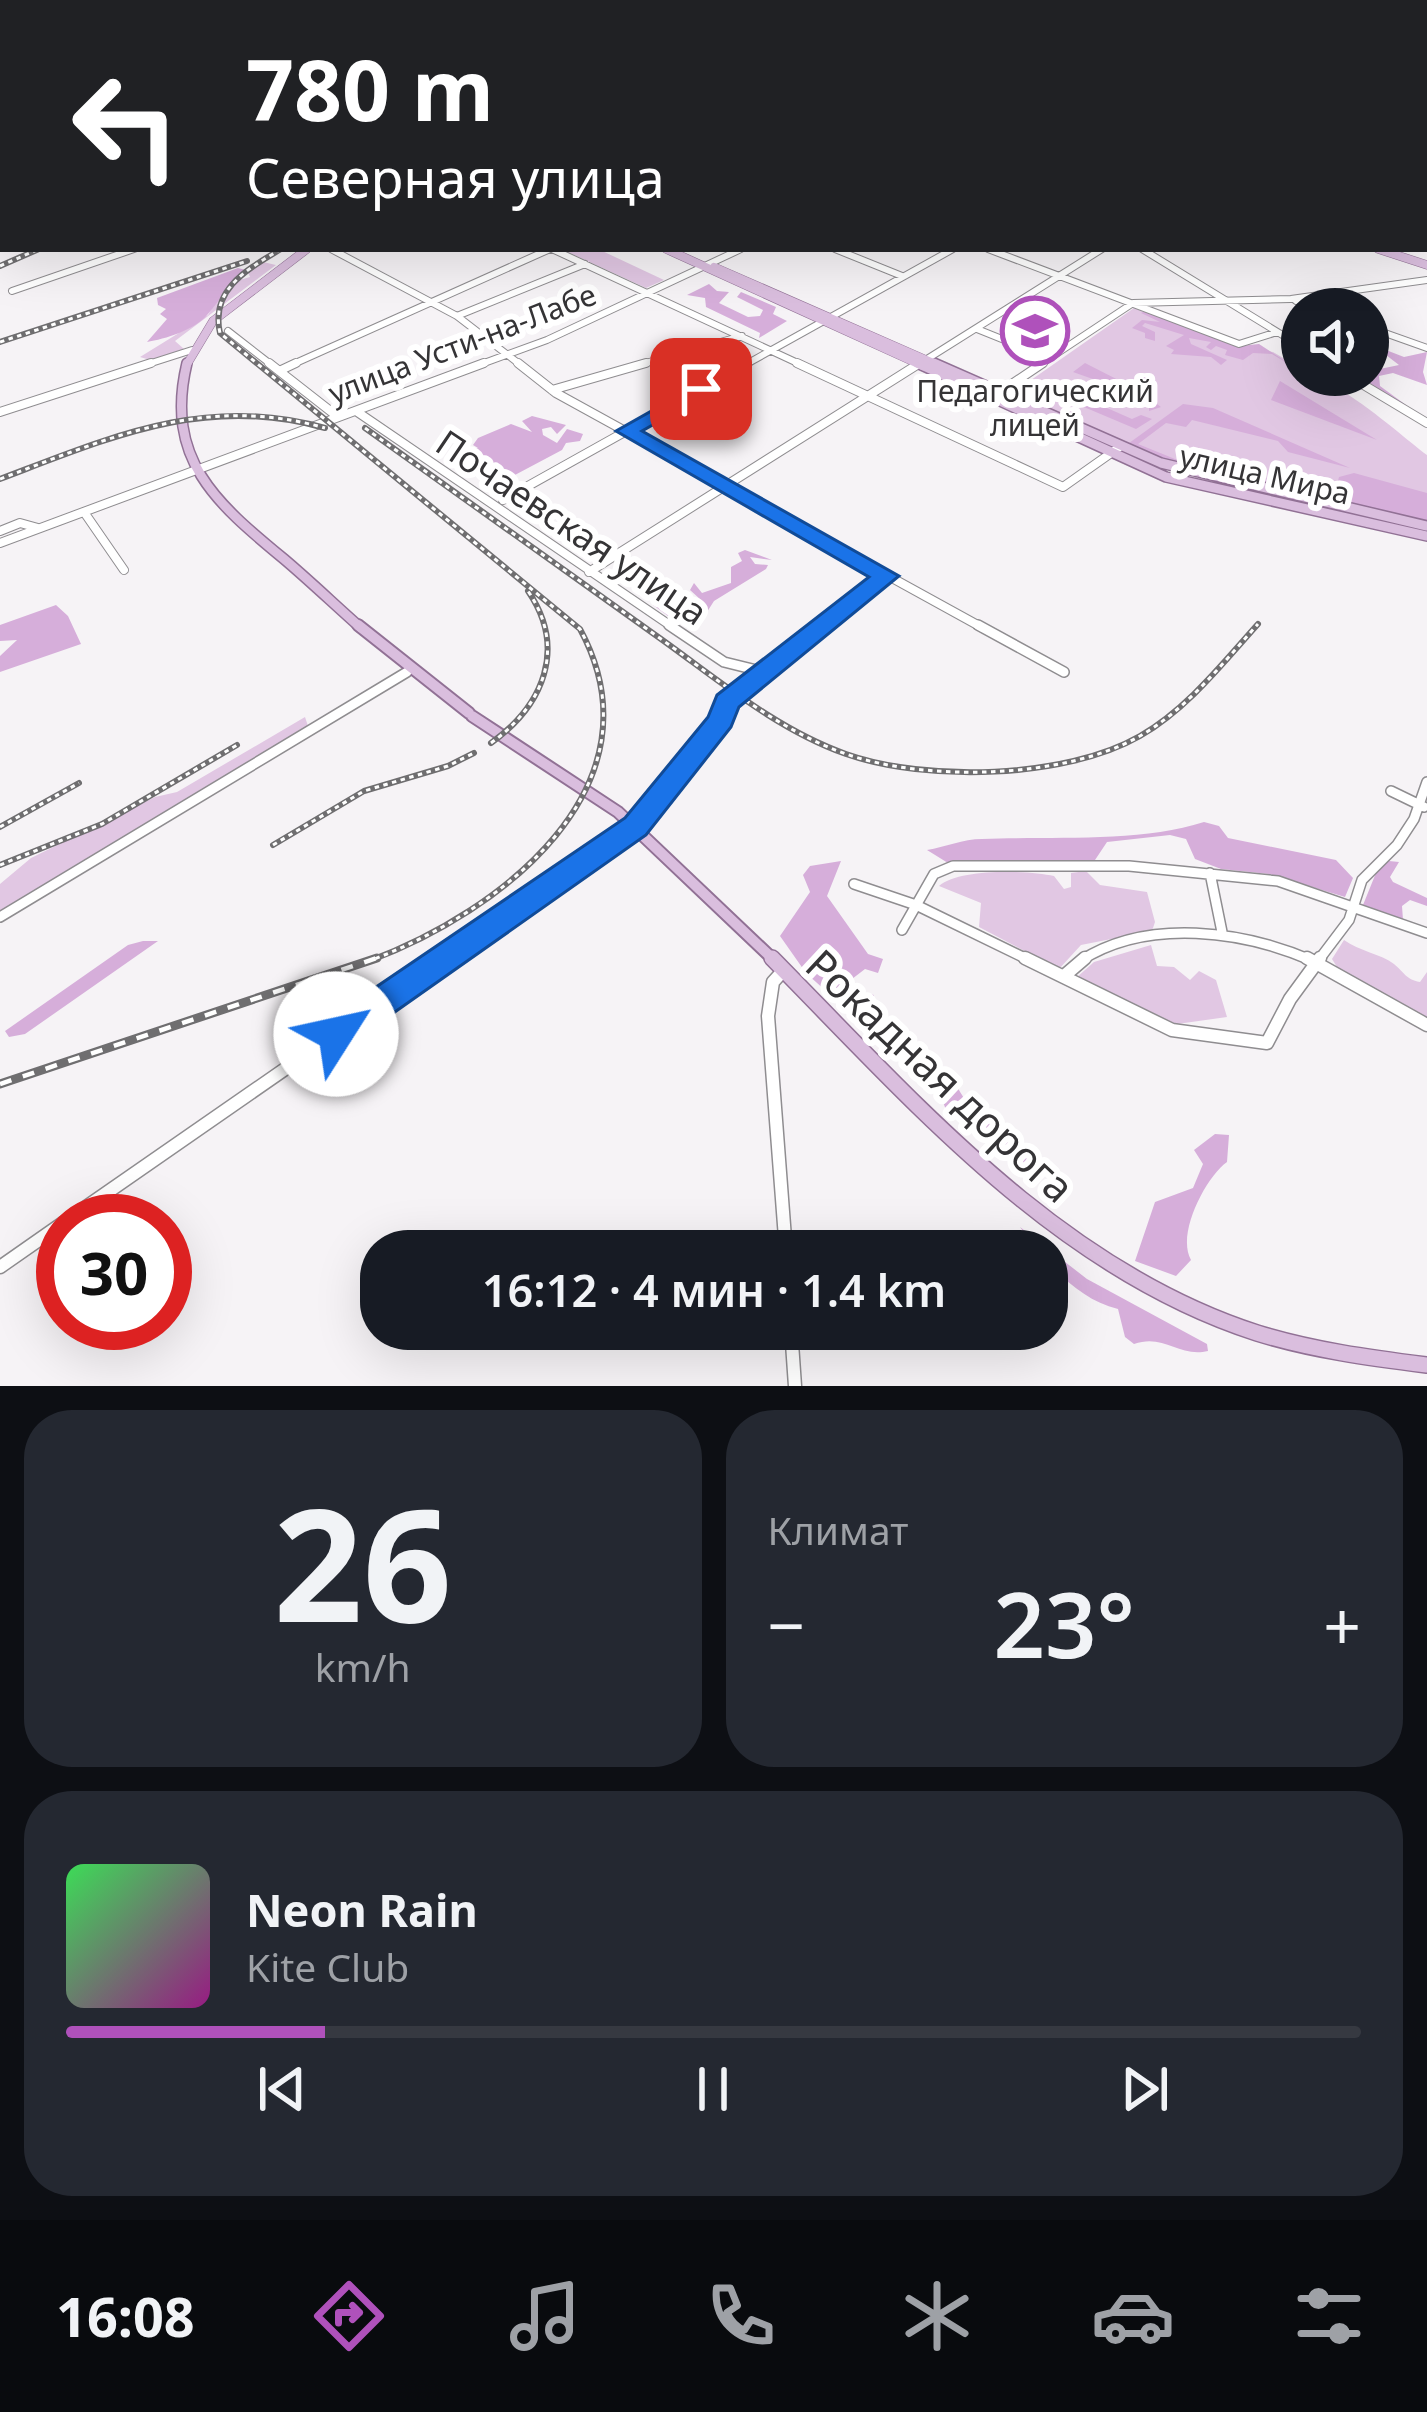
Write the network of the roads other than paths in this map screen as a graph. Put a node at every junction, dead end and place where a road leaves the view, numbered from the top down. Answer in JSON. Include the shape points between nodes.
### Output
{"nodes":[{"id":1,"x":125,"y":252,"type":"edge"},
{"id":2,"x":303,"y":252,"type":"edge"},
{"id":3,"x":337,"y":252,"type":"edge"},
{"id":4,"x":544,"y":252,"type":"edge"},
{"id":5,"x":558,"y":252,"type":"edge"},
{"id":6,"x":673,"y":252,"type":"edge"},
{"id":7,"x":735,"y":252,"type":"edge"},
{"id":8,"x":842,"y":252,"type":"edge"},
{"id":9,"x":947,"y":252,"type":"edge"},
{"id":10,"x":996,"y":252,"type":"edge"},
{"id":11,"x":1097,"y":252,"type":"edge"},
{"id":12,"x":1147,"y":252,"type":"edge"},
{"id":13,"x":1381,"y":252,"type":"edge"},
{"id":14,"x":585,"y":264,"type":"junction"},
{"id":15,"x":1427,"y":265,"type":"edge"},
{"id":16,"x":705,"y":266,"type":"junction"},
{"id":17,"x":902,"y":276,"type":"junction"},
{"id":18,"x":1058,"y":276,"type":"junction"},
{"id":19,"x":1427,"y":280,"type":"edge"},
{"id":20,"x":1370,"y":288,"type":"edge"},
{"id":21,"x":12,"y":292,"type":"dead end"},
{"id":22,"x":649,"y":293,"type":"junction"},
{"id":23,"x":1223,"y":299,"type":"junction"},
{"id":24,"x":1281,"y":299,"type":"edge"},
{"id":25,"x":433,"y":300,"type":"junction"},
{"id":26,"x":1131,"y":304,"type":"junction"},
{"id":27,"x":457,"y":316,"type":"junction"},
{"id":28,"x":825,"y":319,"type":"junction"},
{"id":29,"x":977,"y":329,"type":"junction"},
{"id":30,"x":228,"y":331,"type":"dead end"},
{"id":31,"x":1277,"y":332,"type":"junction"},
{"id":32,"x":1281,"y":334,"type":"edge"},
{"id":33,"x":1389,"y":334,"type":"edge"},
{"id":34,"x":742,"y":336,"type":"junction"},
{"id":35,"x":1427,"y":348,"type":"edge"},
{"id":36,"x":192,"y":350,"type":"junction"},
{"id":37,"x":771,"y":350,"type":"junction"},
{"id":38,"x":507,"y":354,"type":"junction"},
{"id":39,"x":1050,"y":359,"type":"junction"},
{"id":40,"x":922,"y":362,"type":"junction"},
{"id":41,"x":279,"y":371,"type":"junction"},
{"id":42,"x":552,"y":390,"type":"junction"},
{"id":43,"x":1000,"y":392,"type":"junction"},
{"id":44,"x":869,"y":396,"type":"junction"},
{"id":45,"x":1381,"y":396,"type":"edge"},
{"id":46,"x":356,"y":411,"type":"junction"},
{"id":47,"x":0,"y":412,"type":"edge"},
{"id":48,"x":338,"y":417,"type":"junction"},
{"id":49,"x":1427,"y":424,"type":"edge"},
{"id":50,"x":626,"y":431,"type":"junction"},
{"id":51,"x":1117,"y":449,"type":"junction"},
{"id":52,"x":196,"y":470,"type":"junction"},
{"id":53,"x":726,"y":485,"type":"junction"},
{"id":54,"x":503,"y":500,"type":"dead end"},
{"id":55,"x":84,"y":512,"type":"junction"},
{"id":56,"x":1427,"y":526,"type":"edge"},
{"id":57,"x":38,"y":528,"type":"junction"},
{"id":58,"x":0,"y":531,"type":"edge"},
{"id":59,"x":1427,"y":536,"type":"edge"},
{"id":60,"x":0,"y":543,"type":"edge"},
{"id":61,"x":124,"y":570,"type":"dead end"},
{"id":62,"x":589,"y":572,"type":"junction"},
{"id":63,"x":886,"y":576,"type":"junction"},
{"id":64,"x":407,"y":671,"type":"junction"},
{"id":65,"x":765,"y":672,"type":"junction"},
{"id":66,"x":1064,"y":672,"type":"dead end"},
{"id":67,"x":1427,"y":782,"type":"edge"},
{"id":68,"x":1391,"y":791,"type":"dead end"},
{"id":69,"x":1424,"y":807,"type":"edge"},
{"id":70,"x":636,"y":826,"type":"junction"},
{"id":71,"x":1210,"y":873,"type":"junction"},
{"id":72,"x":854,"y":884,"type":"dead end"},
{"id":73,"x":916,"y":905,"type":"junction"},
{"id":74,"x":1353,"y":906,"type":"junction"},
{"id":75,"x":0,"y":917,"type":"edge"},
{"id":76,"x":902,"y":930,"type":"dead end"},
{"id":77,"x":1222,"y":932,"type":"junction"},
{"id":78,"x":1427,"y":933,"type":"edge"},
{"id":79,"x":1320,"y":961,"type":"junction"},
{"id":80,"x":782,"y":970,"type":"junction"},
{"id":81,"x":1064,"y":976,"type":"junction"},
{"id":82,"x":1427,"y":1025,"type":"edge"},
{"id":83,"x":105,"y":1194,"type":"edge"},
{"id":84,"x":784,"y":1230,"type":"edge"},
{"id":85,"x":36,"y":1242,"type":"edge"},
{"id":86,"x":0,"y":1267,"type":"edge"},
{"id":87,"x":792,"y":1350,"type":"edge"},
{"id":88,"x":1427,"y":1365,"type":"edge"},
{"id":89,"x":794,"y":1386,"type":"edge"}],
"edges":[{"from":1,"to":21,"type":"street"},
{"from":2,"to":36,"type":"main road","via":[[228,307]]},
{"from":3,"to":25,"type":"street"},
{"from":4,"to":25,"type":"street"},
{"from":5,"to":14,"type":"street"},
{"from":6,"to":16,"type":"main road","name":"улица Мира"},
{"from":7,"to":16,"type":"street","name":"улица Усти-на-Лабе"},
{"from":8,"to":17,"type":"street"},
{"from":9,"to":17,"type":"street"},
{"from":10,"to":18,"type":"street"},
{"from":11,"to":18,"type":"street"},
{"from":12,"to":23,"type":"street"},
{"from":13,"to":15,"type":"main road"},
{"from":14,"to":22,"type":"street"},
{"from":14,"to":27,"type":"street"},
{"from":16,"to":22,"type":"street","name":"улица Усти-на-Лабе"},
{"from":16,"to":28,"type":"main road","name":"улица Мира"},
{"from":17,"to":28,"type":"street"},
{"from":18,"to":26,"type":"street"},
{"from":18,"to":29,"type":"street"},
{"from":19,"to":20,"type":"street"},
{"from":22,"to":34,"type":"street"},
{"from":22,"to":38,"type":"street","name":"улица Усти-на-Лабе"},
{"from":23,"to":24,"type":"street"},
{"from":23,"to":26,"type":"street"},
{"from":23,"to":31,"type":"street"},
{"from":25,"to":27,"type":"street"},
{"from":25,"to":41,"type":"street"},
{"from":26,"to":31,"type":"street","via":[[1239,344]]},
{"from":26,"to":39,"type":"street"},
{"from":27,"to":38,"type":"street"},
{"from":28,"to":37,"type":"street"},
{"from":28,"to":40,"type":"main road","name":"улица Мира"},
{"from":29,"to":39,"type":"street"},
{"from":29,"to":40,"type":"street"},
{"from":30,"to":41,"type":"street"},
{"from":31,"to":32,"type":"street"},
{"from":33,"to":35,"type":"street"},
{"from":34,"to":37,"type":"street"},
{"from":34,"to":42,"type":"street"},
{"from":36,"to":47,"type":"street"},
{"from":36,"to":52,"type":"main road","name":"Рокадная дорога","via":[[183,400]]},
{"from":37,"to":44,"type":"street"},
{"from":37,"to":50,"type":"street"},
{"from":38,"to":42,"type":"street"},
{"from":38,"to":46,"type":"street","name":"улица Усти-на-Лабе"},
{"from":39,"to":43,"type":"street"},
{"from":40,"to":43,"type":"main road","name":"улица Мира"},
{"from":40,"to":44,"type":"street"},
{"from":40,"to":51,"type":"main road","name":"улица Мира"},
{"from":41,"to":48,"type":"street"},
{"from":42,"to":50,"type":"street"},
{"from":43,"to":51,"type":"main road","name":"улица Мира"},
{"from":44,"to":51,"type":"street","via":[[1063,487]]},
{"from":44,"to":53,"type":"street"},
{"from":45,"to":49,"type":"street"},
{"from":46,"to":48,"type":"street","name":"улица Усти-на-Лабе"},
{"from":46,"to":62,"type":"street","name":"Почаевская улица"},
{"from":48,"to":52,"type":"street","name":"улица Усти-на-Лабе"},
{"from":50,"to":53,"type":"street"},
{"from":50,"to":54,"type":"street"},
{"from":51,"to":56,"type":"main road","name":"улица Мира"},
{"from":51,"to":59,"type":"main road","name":"улица Мира","via":[[1166,477]]},
{"from":52,"to":55,"type":"street","name":"улица Усти-на-Лабе"},
{"from":52,"to":64,"type":"main road","name":"Рокадная дорога"},
{"from":53,"to":62,"type":"street"},
{"from":53,"to":63,"type":"street"},
{"from":55,"to":57,"type":"street","name":"улица Усти-на-Лабе"},
{"from":55,"to":61,"type":"street"},
{"from":57,"to":58,"type":"street","via":[[20,523]]},
{"from":57,"to":60,"type":"street"},
{"from":62,"to":65,"type":"street","name":"Почаевская улица","via":[[724,662]]},
{"from":63,"to":65,"type":"street"},
{"from":63,"to":66,"type":"street"},
{"from":64,"to":70,"type":"main road","name":"Рокадная дорога"},
{"from":64,"to":75,"type":"street"},
{"from":65,"to":70,"type":"street","via":[[726,702],[721,720]]},
{"from":67,"to":69,"type":"street","via":[[1419,793]]},
{"from":68,"to":69,"type":"street"},
{"from":69,"to":74,"type":"street","via":[[1362,880]]},
{"from":70,"to":80,"type":"main road","name":"Рокадная дорога"},
{"from":70,"to":83,"type":"street"},
{"from":71,"to":73,"type":"street","via":[[953,866],[934,874]]},
{"from":71,"to":74,"type":"street","via":[[1278,881]]},
{"from":71,"to":77,"type":"street"},
{"from":72,"to":73,"type":"street"},
{"from":73,"to":76,"type":"street"},
{"from":73,"to":81,"type":"street"},
{"from":74,"to":78,"type":"street"},
{"from":74,"to":79,"type":"street"},
{"from":77,"to":79,"type":"street"},
{"from":77,"to":81,"type":"street","via":[[1114,944],[1081,957]]},
{"from":79,"to":81,"type":"street","via":[[1267,1043],[1172,1030]]},
{"from":79,"to":82,"type":"street"},
{"from":80,"to":84,"type":"street","via":[[768,1016]]},
{"from":80,"to":88,"type":"main road","name":"Рокадная дорога","via":[[981,1166],[1099,1258],[1234,1325],[1298,1345]]},
{"from":85,"to":86,"type":"street"},
{"from":87,"to":89,"type":"street"}]}
